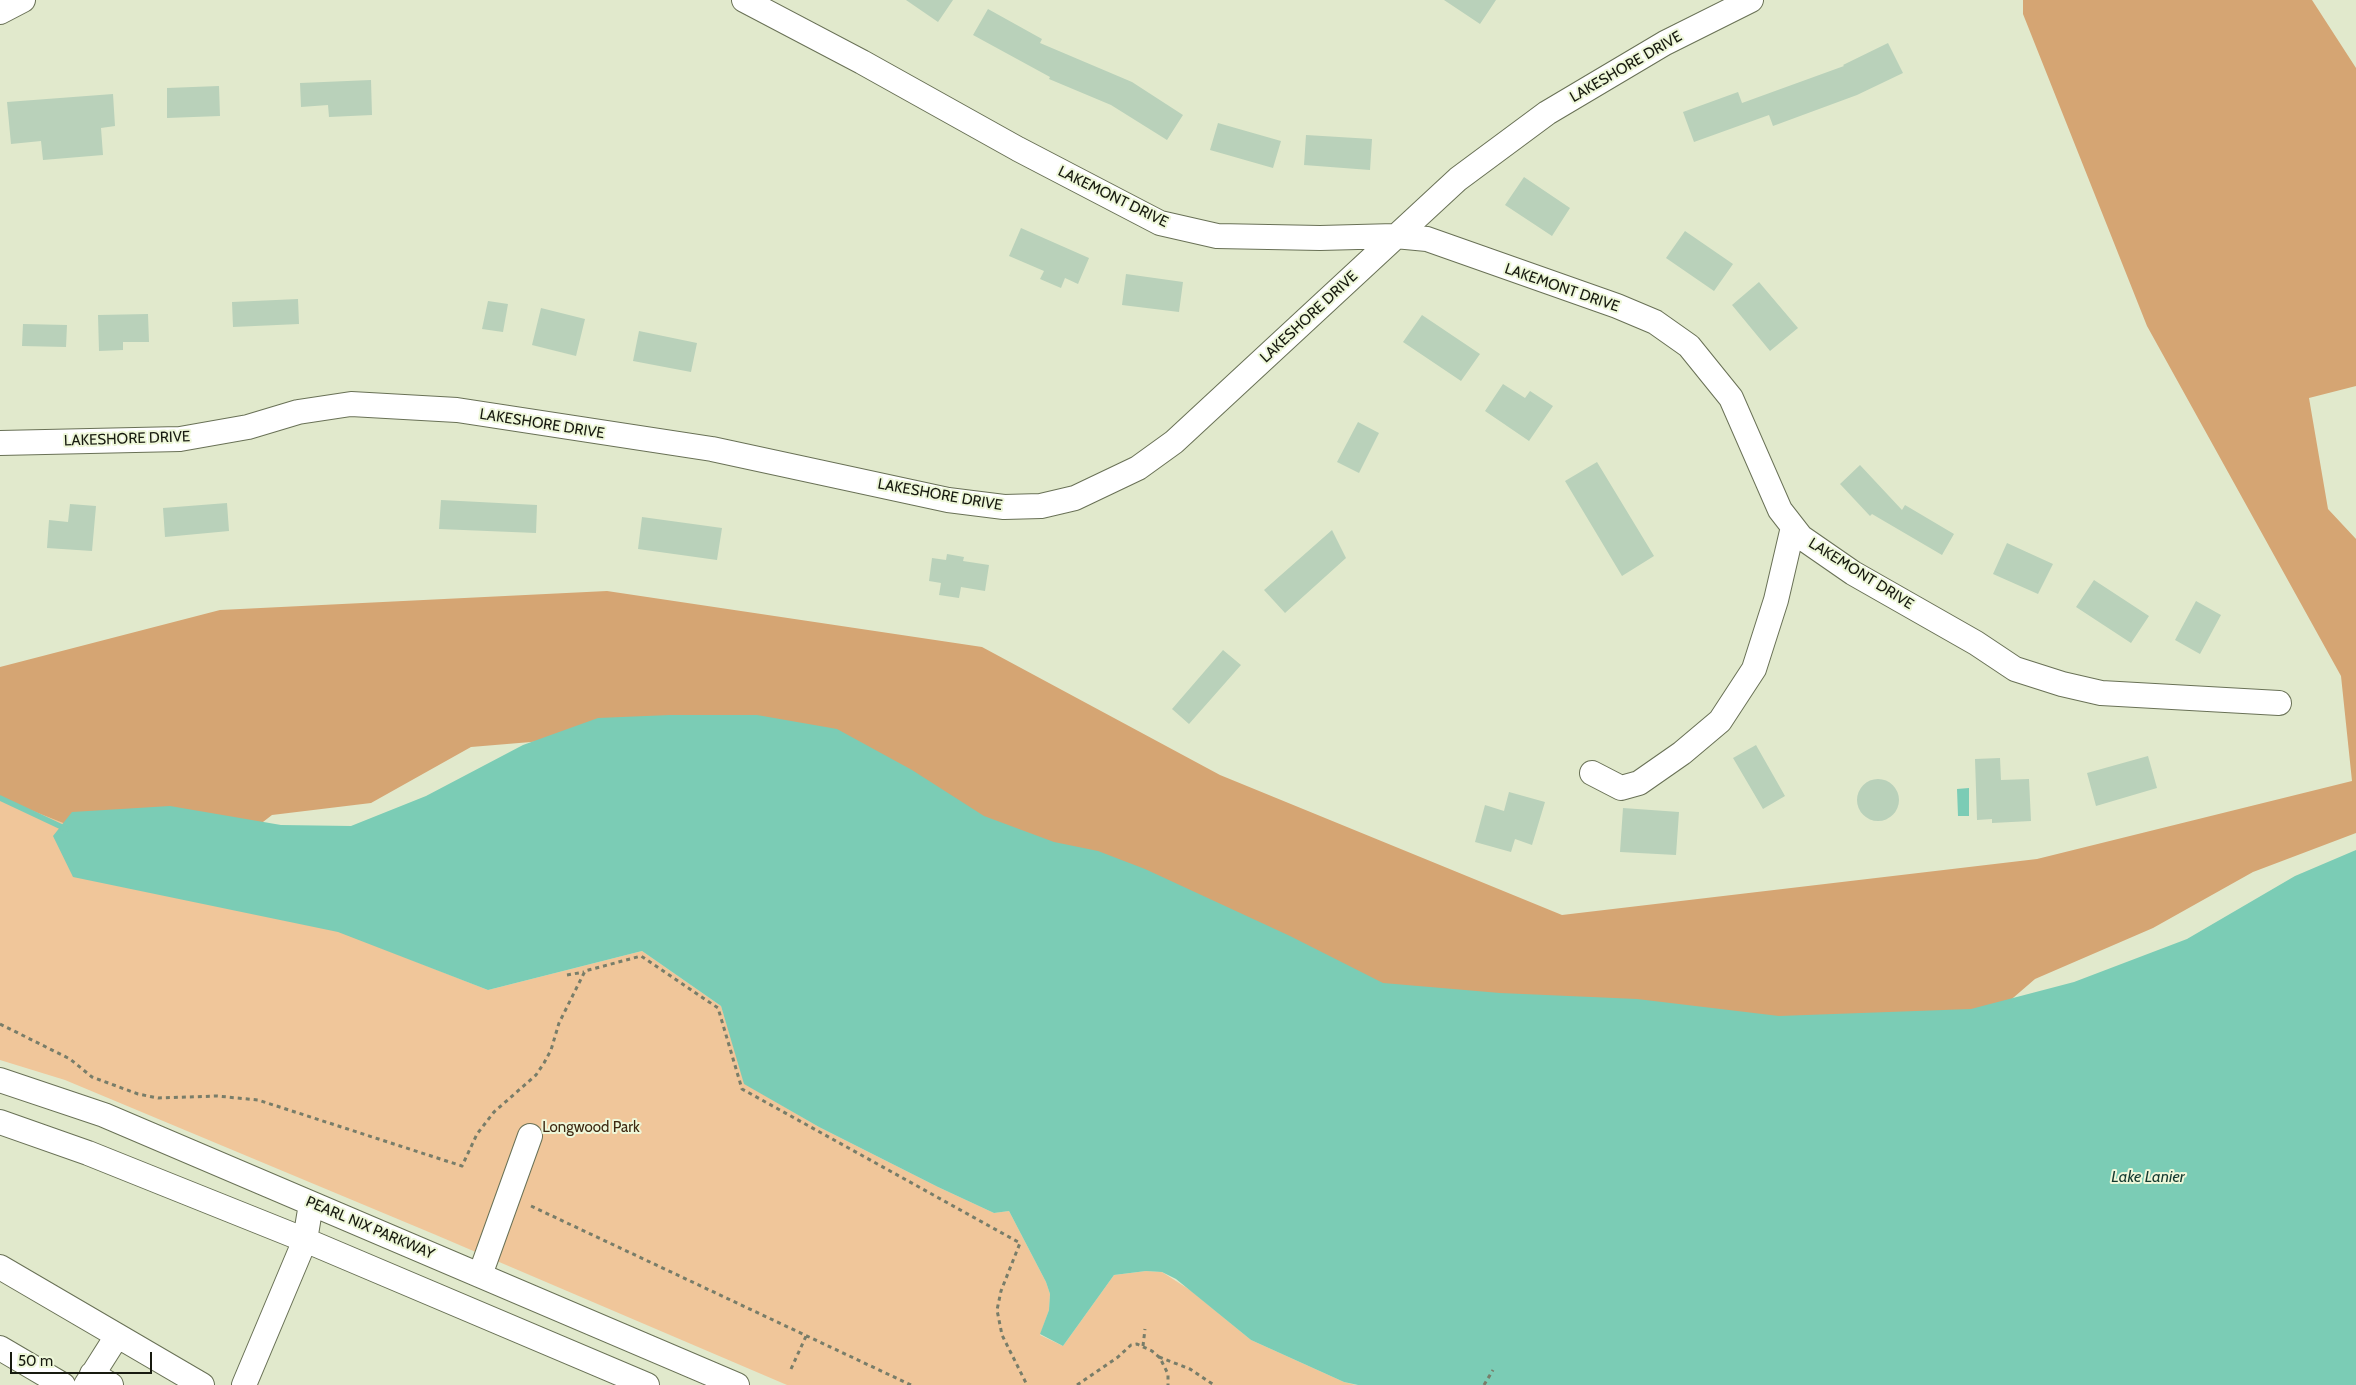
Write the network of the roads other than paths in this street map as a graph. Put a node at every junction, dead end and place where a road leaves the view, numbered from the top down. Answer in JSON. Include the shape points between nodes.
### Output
{"nodes":[{"id":1,"x":24,"y":0,"type":"edge"},
{"id":2,"x":744,"y":0,"type":"edge"},
{"id":3,"x":1751,"y":0,"type":"edge"},
{"id":4,"x":0,"y":12,"type":"edge"},
{"id":5,"x":1395,"y":236,"type":"junction"},
{"id":6,"x":0,"y":443,"type":"edge"},
{"id":7,"x":1793,"y":527,"type":"junction"},
{"id":8,"x":2279,"y":703,"type":"dead end"},
{"id":9,"x":1592,"y":773,"type":"dead end"},
{"id":10,"x":0,"y":1080,"type":"edge"},
{"id":11,"x":0,"y":1122,"type":"edge"},
{"id":12,"x":530,"y":1136,"type":"dead end"},
{"id":13,"x":311,"y":1204,"type":"junction"},
{"id":14,"x":305,"y":1240,"type":"junction"},
{"id":15,"x":0,"y":1267,"type":"edge"},
{"id":16,"x":480,"y":1275,"type":"junction"},
{"id":17,"x":117,"y":1336,"type":"junction"},
{"id":18,"x":0,"y":1348,"type":"edge"},
{"id":19,"x":96,"y":1381,"type":"edge"},
{"id":20,"x":63,"y":1385,"type":"edge"},
{"id":21,"x":202,"y":1385,"type":"edge"},
{"id":22,"x":244,"y":1385,"type":"edge"},
{"id":23,"x":647,"y":1385,"type":"edge"},
{"id":24,"x":737,"y":1385,"type":"edge"}],
"edges":[{"from":1,"to":4,"type":"street"},
{"from":2,"to":5,"type":"street","name":"LAKEMONT DRIVE","via":[[1160,223],[1217,236]]},
{"from":3,"to":5,"type":"street","name":"LAKESHORE DRIVE","via":[[1665,43],[1547,113],[1458,179]]},
{"from":5,"to":6,"type":"street","name":"LAKESHORE DRIVE","via":[[1174,442],[1138,468],[1106,485],[1075,498],[1041,506],[1004,508],[948,500],[712,449],[457,410],[351,404],[180,438]]},
{"from":5,"to":7,"type":"street","name":"LAKEMONT DRIVE","via":[[1426,239],[1617,306],[1655,322],[1688,346],[1731,398],[1780,510]]},
{"from":7,"to":8,"type":"street","name":"LAKEMONT DRIVE","via":[[1800,537],[1853,572],[2015,669],[2102,693]]},
{"from":7,"to":9,"type":"street","via":[[1776,600],[1754,670],[1720,721],[1639,783],[1621,788]]},
{"from":10,"to":13,"type":"street","name":"PEARL NIX PARKWAY","via":[[104,1115]]},
{"from":11,"to":14,"type":"street","via":[[88,1153]]},
{"from":12,"to":16,"type":"street"},
{"from":13,"to":14,"type":"street"},
{"from":13,"to":16,"type":"street","name":"PEARL NIX PARKWAY"},
{"from":14,"to":22,"type":"street"},
{"from":14,"to":23,"type":"street"},
{"from":15,"to":17,"type":"street"},
{"from":16,"to":24,"type":"street","name":"PEARL NIX PARKWAY"},
{"from":17,"to":19,"type":"street"},
{"from":17,"to":21,"type":"street"},
{"from":18,"to":20,"type":"street"}]}
